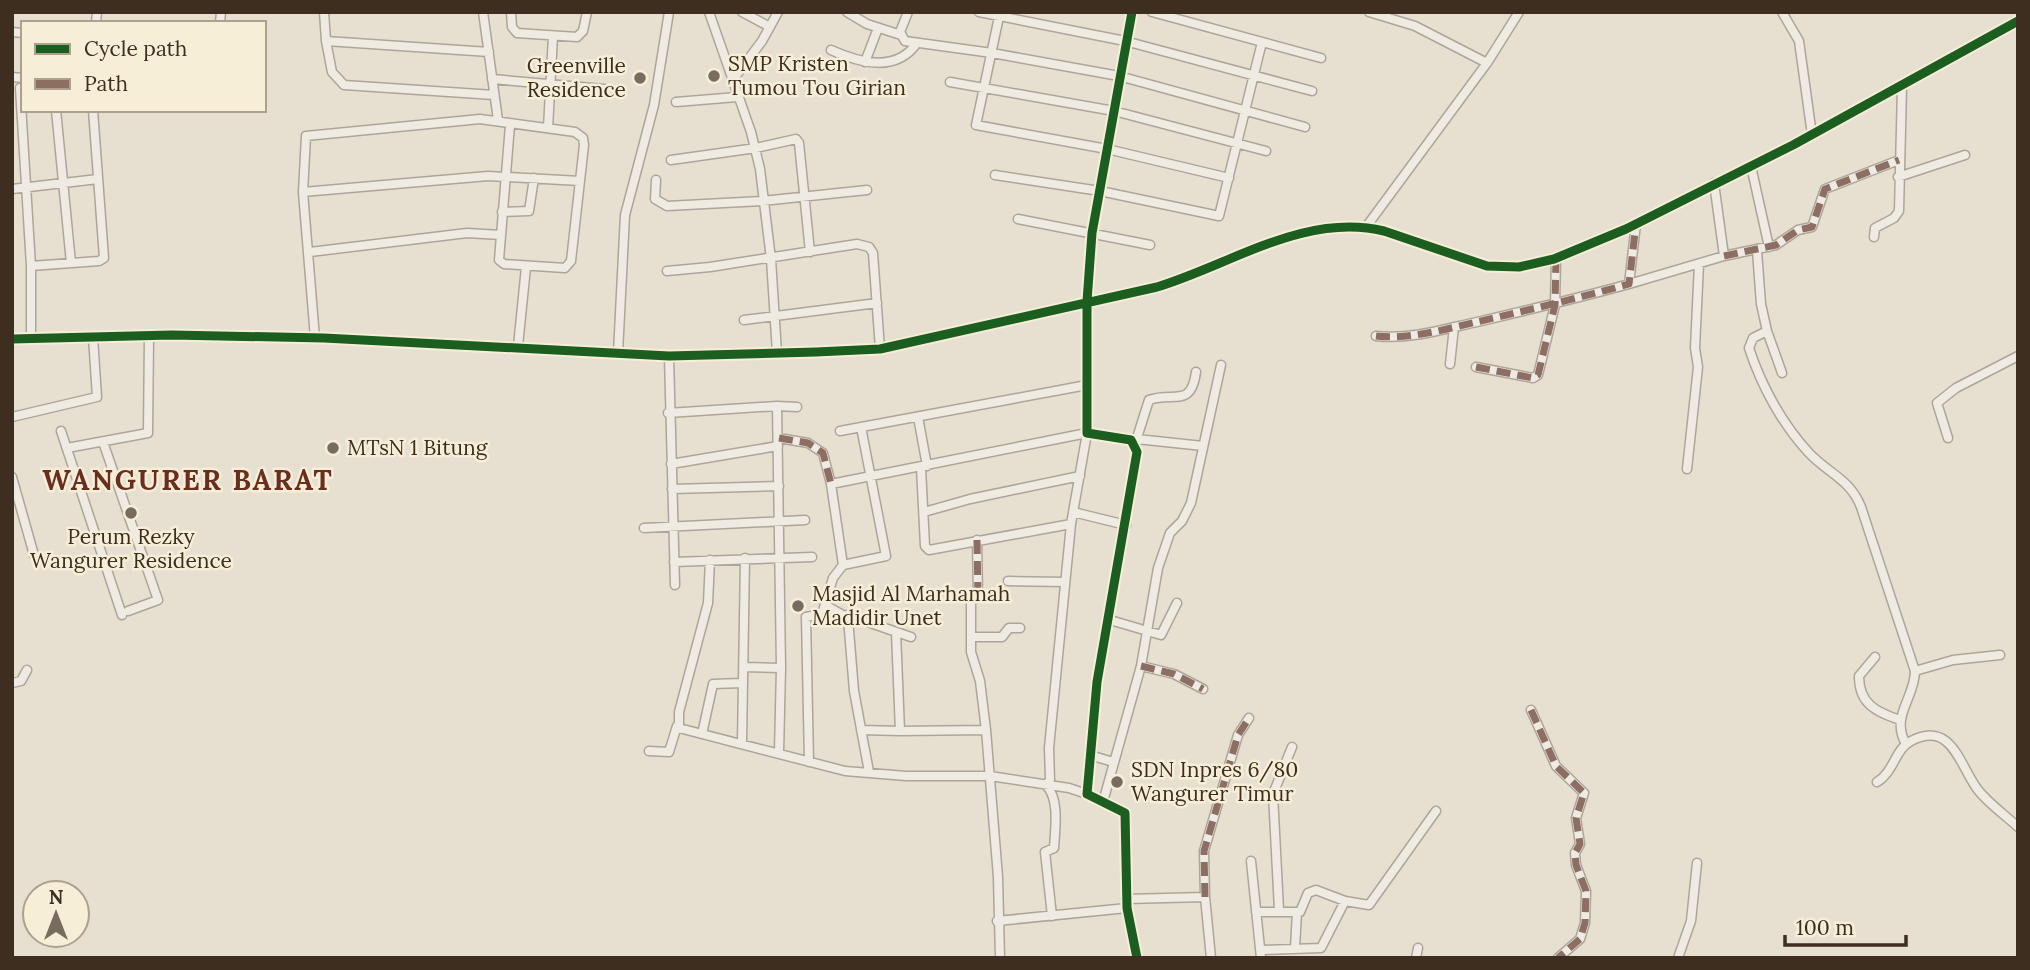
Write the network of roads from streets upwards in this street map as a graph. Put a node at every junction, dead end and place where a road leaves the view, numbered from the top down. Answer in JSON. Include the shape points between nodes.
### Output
{"nodes":[{"id":1,"x":324,"y":12,"type":"edge"},
{"id":2,"x":483,"y":12,"type":"edge"},
{"id":3,"x":510,"y":12,"type":"edge"},
{"id":4,"x":587,"y":12,"type":"edge"},
{"id":5,"x":669,"y":12,"type":"edge"},
{"id":6,"x":709,"y":12,"type":"edge"},
{"id":7,"x":742,"y":12,"type":"edge"},
{"id":8,"x":778,"y":12,"type":"edge"},
{"id":9,"x":847,"y":12,"type":"edge"},
{"id":10,"x":908,"y":12,"type":"edge"},
{"id":11,"x":979,"y":12,"type":"edge"},
{"id":12,"x":1132,"y":12,"type":"edge"},
{"id":13,"x":1152,"y":12,"type":"edge"},
{"id":14,"x":1369,"y":12,"type":"edge"},
{"id":15,"x":1519,"y":12,"type":"edge"},
{"id":16,"x":1782,"y":12,"type":"edge"},
{"id":17,"x":999,"y":15,"type":"edge"},
{"id":18,"x":2018,"y":21,"type":"edge"},
{"id":19,"x":770,"y":27,"type":"junction"},
{"id":20,"x":878,"y":28,"type":"junction"},
{"id":21,"x":901,"y":35,"type":"junction"},
{"id":22,"x":554,"y":36,"type":"junction"},
{"id":23,"x":326,"y":41,"type":"junction"},
{"id":24,"x":1125,"y":41,"type":"junction"},
{"id":25,"x":1262,"y":41,"type":"junction"},
{"id":26,"x":917,"y":43,"type":"junction"},
{"id":27,"x":831,"y":50,"type":"dead end"},
{"id":28,"x":489,"y":52,"type":"junction"},
{"id":29,"x":992,"y":52,"type":"junction"},
{"id":30,"x":1321,"y":58,"type":"dead end"},
{"id":31,"x":865,"y":62,"type":"junction"},
{"id":32,"x":1487,"y":63,"type":"junction"},
{"id":33,"x":1119,"y":76,"type":"junction"},
{"id":34,"x":1253,"y":76,"type":"junction"},
{"id":35,"x":492,"y":79,"type":"junction"},
{"id":36,"x":732,"y":81,"type":"junction"},
{"id":37,"x":950,"y":82,"type":"dead end"},
{"id":38,"x":551,"y":84,"type":"junction"},
{"id":39,"x":1902,"y":87,"type":"junction"},
{"id":40,"x":20,"y":88,"type":"dead end"},
{"id":41,"x":604,"y":89,"type":"dead end"},
{"id":42,"x":983,"y":89,"type":"junction"},
{"id":43,"x":1312,"y":91,"type":"dead end"},
{"id":44,"x":494,"y":95,"type":"junction"},
{"id":45,"x":737,"y":97,"type":"junction"},
{"id":46,"x":676,"y":102,"type":"dead end"},
{"id":47,"x":21,"y":108,"type":"edge"},
{"id":48,"x":1245,"y":110,"type":"junction"},
{"id":49,"x":1114,"y":111,"type":"junction"},
{"id":50,"x":21,"y":112,"type":"edge"},
{"id":51,"x":56,"y":112,"type":"edge"},
{"id":52,"x":93,"y":112,"type":"edge"},
{"id":53,"x":499,"y":120,"type":"junction"},
{"id":54,"x":510,"y":125,"type":"junction"},
{"id":55,"x":1305,"y":127,"type":"dead end"},
{"id":56,"x":548,"y":128,"type":"junction"},
{"id":57,"x":1812,"y":135,"type":"junction"},
{"id":58,"x":1238,"y":143,"type":"junction"},
{"id":59,"x":756,"y":148,"type":"junction"},
{"id":60,"x":1107,"y":149,"type":"junction"},
{"id":61,"x":1266,"y":151,"type":"dead end"},
{"id":62,"x":1965,"y":155,"type":"dead end"},
{"id":63,"x":671,"y":160,"type":"dead end"},
{"id":64,"x":1899,"y":160,"type":"junction"},
{"id":65,"x":1751,"y":166,"type":"junction"},
{"id":66,"x":995,"y":175,"type":"dead end"},
{"id":67,"x":506,"y":176,"type":"junction"},
{"id":68,"x":1898,"y":177,"type":"junction"},
{"id":69,"x":534,"y":178,"type":"junction"},
{"id":70,"x":1229,"y":178,"type":"junction"},
{"id":71,"x":98,"y":179,"type":"junction"},
{"id":72,"x":656,"y":180,"type":"dead end"},
{"id":73,"x":580,"y":181,"type":"junction"},
{"id":74,"x":1714,"y":183,"type":"junction"},
{"id":75,"x":62,"y":184,"type":"junction"},
{"id":76,"x":25,"y":188,"type":"junction"},
{"id":77,"x":12,"y":189,"type":"edge"},
{"id":78,"x":867,"y":190,"type":"dead end"},
{"id":79,"x":1100,"y":191,"type":"junction"},
{"id":80,"x":303,"y":192,"type":"junction"},
{"id":81,"x":806,"y":196,"type":"junction"},
{"id":82,"x":762,"y":201,"type":"junction"},
{"id":83,"x":502,"y":212,"type":"junction"},
{"id":84,"x":1018,"y":219,"type":"dead end"},
{"id":85,"x":1636,"y":224,"type":"junction"},
{"id":86,"x":1366,"y":227,"type":"junction"},
{"id":87,"x":1092,"y":233,"type":"junction"},
{"id":88,"x":500,"y":235,"type":"junction"},
{"id":89,"x":1874,"y":237,"type":"dead end"},
{"id":90,"x":1150,"y":245,"type":"dead end"},
{"id":91,"x":1769,"y":247,"type":"junction"},
{"id":92,"x":1756,"y":251,"type":"junction"},
{"id":93,"x":310,"y":252,"type":"junction"},
{"id":94,"x":810,"y":252,"type":"junction"},
{"id":95,"x":1724,"y":256,"type":"junction"},
{"id":96,"x":1556,"y":258,"type":"junction"},
{"id":97,"x":771,"y":259,"type":"junction"},
{"id":98,"x":71,"y":263,"type":"junction"},
{"id":99,"x":1699,"y":264,"type":"junction"},
{"id":100,"x":31,"y":266,"type":"junction"},
{"id":101,"x":526,"y":267,"type":"junction"},
{"id":102,"x":667,"y":271,"type":"dead end"},
{"id":103,"x":1629,"y":284,"type":"junction"},
{"id":104,"x":1087,"y":301,"type":"junction"},
{"id":105,"x":877,"y":303,"type":"junction"},
{"id":106,"x":1555,"y":305,"type":"junction"},
{"id":107,"x":776,"y":318,"type":"junction"},
{"id":108,"x":744,"y":320,"type":"dead end"},
{"id":109,"x":1454,"y":327,"type":"junction"},
{"id":110,"x":1767,"y":331,"type":"junction"},
{"id":111,"x":149,"y":336,"type":"junction"},
{"id":112,"x":1376,"y":336,"type":"dead end"},
{"id":113,"x":93,"y":337,"type":"junction"},
{"id":114,"x":31,"y":338,"type":"junction"},
{"id":115,"x":315,"y":338,"type":"junction"},
{"id":116,"x":12,"y":339,"type":"edge"},
{"id":117,"x":518,"y":346,"type":"junction"},
{"id":118,"x":880,"y":349,"type":"junction"},
{"id":119,"x":618,"y":353,"type":"junction"},
{"id":120,"x":777,"y":353,"type":"junction"},
{"id":121,"x":668,"y":356,"type":"junction"},
{"id":122,"x":2018,"y":356,"type":"edge"},
{"id":123,"x":1450,"y":364,"type":"dead end"},
{"id":124,"x":1221,"y":365,"type":"dead end"},
{"id":125,"x":1476,"y":367,"type":"dead end"},
{"id":126,"x":1196,"y":372,"type":"dead end"},
{"id":127,"x":1782,"y":373,"type":"dead end"},
{"id":128,"x":1087,"y":385,"type":"junction"},
{"id":129,"x":777,"y":406,"type":"junction"},
{"id":130,"x":797,"y":407,"type":"dead end"},
{"id":131,"x":668,"y":414,"type":"junction"},
{"id":132,"x":12,"y":417,"type":"edge"},
{"id":133,"x":918,"y":417,"type":"junction"},
{"id":134,"x":860,"y":427,"type":"junction"},
{"id":135,"x":840,"y":430,"type":"dead end"},
{"id":136,"x":61,"y":431,"type":"dead end"},
{"id":137,"x":1087,"y":433,"type":"junction"},
{"id":138,"x":1948,"y":438,"type":"dead end"},
{"id":139,"x":1136,"y":441,"type":"junction"},
{"id":140,"x":103,"y":442,"type":"junction"},
{"id":141,"x":779,"y":442,"type":"junction"},
{"id":142,"x":1203,"y":446,"type":"junction"},
{"id":143,"x":66,"y":448,"type":"junction"},
{"id":144,"x":671,"y":464,"type":"junction"},
{"id":145,"x":924,"y":467,"type":"junction"},
{"id":146,"x":1687,"y":469,"type":"dead end"},
{"id":147,"x":872,"y":476,"type":"junction"},
{"id":148,"x":1080,"y":476,"type":"junction"},
{"id":149,"x":12,"y":477,"type":"edge"},
{"id":150,"x":831,"y":484,"type":"junction"},
{"id":151,"x":779,"y":485,"type":"junction"},
{"id":152,"x":672,"y":489,"type":"junction"},
{"id":153,"x":924,"y":512,"type":"junction"},
{"id":154,"x":1073,"y":512,"type":"junction"},
{"id":155,"x":805,"y":520,"type":"dead end"},
{"id":156,"x":777,"y":521,"type":"junction"},
{"id":157,"x":1071,"y":524,"type":"junction"},
{"id":158,"x":1126,"y":525,"type":"junction"},
{"id":159,"x":671,"y":526,"type":"junction"},
{"id":160,"x":643,"y":528,"type":"dead end"},
{"id":161,"x":977,"y":540,"type":"junction"},
{"id":162,"x":34,"y":555,"type":"dead end"},
{"id":163,"x":812,"y":557,"type":"dead end"},
{"id":164,"x":745,"y":558,"type":"junction"},
{"id":165,"x":780,"y":558,"type":"junction"},
{"id":166,"x":710,"y":560,"type":"junction"},
{"id":167,"x":674,"y":562,"type":"junction"},
{"id":168,"x":843,"y":565,"type":"junction"},
{"id":169,"x":1008,"y":581,"type":"dead end"},
{"id":170,"x":1065,"y":582,"type":"junction"},
{"id":171,"x":675,"y":585,"type":"dead end"},
{"id":172,"x":1177,"y":603,"type":"dead end"},
{"id":173,"x":825,"y":606,"type":"junction"},
{"id":174,"x":847,"y":615,"type":"junction"},
{"id":175,"x":1110,"y":620,"type":"junction"},
{"id":176,"x":1020,"y":628,"type":"dead end"},
{"id":177,"x":1146,"y":629,"type":"junction"},
{"id":178,"x":896,"y":632,"type":"junction"},
{"id":179,"x":911,"y":637,"type":"dead end"},
{"id":180,"x":971,"y":637,"type":"junction"},
{"id":181,"x":2000,"y":655,"type":"dead end"},
{"id":182,"x":1875,"y":657,"type":"dead end"},
{"id":183,"x":1141,"y":666,"type":"junction"},
{"id":184,"x":745,"y":667,"type":"junction"},
{"id":185,"x":781,"y":668,"type":"junction"},
{"id":186,"x":27,"y":670,"type":"dead end"},
{"id":187,"x":1915,"y":671,"type":"junction"},
{"id":188,"x":12,"y":683,"type":"edge"},
{"id":189,"x":743,"y":683,"type":"junction"},
{"id":190,"x":1203,"y":689,"type":"dead end"},
{"id":191,"x":1531,"y":710,"type":"dead end"},
{"id":192,"x":1250,"y":718,"type":"dead end"},
{"id":193,"x":1900,"y":720,"type":"junction"},
{"id":194,"x":677,"y":726,"type":"junction"},
{"id":195,"x":862,"y":730,"type":"junction"},
{"id":196,"x":986,"y":730,"type":"junction"},
{"id":197,"x":900,"y":731,"type":"junction"},
{"id":198,"x":702,"y":734,"type":"junction"},
{"id":199,"x":742,"y":742,"type":"junction"},
{"id":200,"x":1906,"y":744,"type":"junction"},
{"id":201,"x":1292,"y":747,"type":"dead end"},
{"id":202,"x":649,"y":751,"type":"dead end"},
{"id":203,"x":779,"y":752,"type":"junction"},
{"id":204,"x":1090,"y":755,"type":"junction"},
{"id":205,"x":808,"y":762,"type":"junction"},
{"id":206,"x":1113,"y":762,"type":"junction"},
{"id":207,"x":869,"y":772,"type":"junction"},
{"id":208,"x":990,"y":776,"type":"junction"},
{"id":209,"x":1877,"y":782,"type":"dead end"},
{"id":210,"x":1046,"y":785,"type":"junction"},
{"id":211,"x":1087,"y":794,"type":"junction"},
{"id":212,"x":1103,"y":802,"type":"junction"},
{"id":213,"x":1436,"y":811,"type":"dead end"},
{"id":214,"x":2018,"y":827,"type":"edge"},
{"id":215,"x":1251,"y":861,"type":"dead end"},
{"id":216,"x":1698,"y":863,"type":"dead end"},
{"id":217,"x":1205,"y":897,"type":"junction"},
{"id":218,"x":1345,"y":901,"type":"junction"},
{"id":219,"x":1127,"y":903,"type":"junction"},
{"id":220,"x":1279,"y":910,"type":"junction"},
{"id":221,"x":1256,"y":912,"type":"junction"},
{"id":222,"x":1297,"y":912,"type":"junction"},
{"id":223,"x":1052,"y":916,"type":"junction"},
{"id":224,"x":998,"y":921,"type":"junction"},
{"id":225,"x":1296,"y":948,"type":"junction"},
{"id":226,"x":1418,"y":948,"type":"dead end"},
{"id":227,"x":1261,"y":954,"type":"edge"},
{"id":228,"x":1000,"y":958,"type":"edge"},
{"id":229,"x":1137,"y":958,"type":"edge"},
{"id":230,"x":1211,"y":958,"type":"edge"},
{"id":231,"x":1416,"y":958,"type":"edge"},
{"id":232,"x":1558,"y":958,"type":"edge"},
{"id":233,"x":1678,"y":958,"type":"edge"}],
"edges":[{"from":1,"to":23,"type":"street"},
{"from":2,"to":28,"type":"street"},
{"from":3,"to":22,"type":"street","via":[[517,33]]},
{"from":4,"to":22,"type":"street","via":[[580,36]]},
{"from":5,"to":119,"type":"street","via":[[653,105],[625,215]]},
{"from":6,"to":36,"type":"street"},
{"from":7,"to":19,"type":"street"},
{"from":8,"to":19,"type":"street"},
{"from":9,"to":20,"type":"street"},
{"from":10,"to":21,"type":"street"},
{"from":11,"to":17,"type":"street"},
{"from":12,"to":24,"type":"street"},
{"from":13,"to":25,"type":"street"},
{"from":14,"to":32,"type":"street","via":[[1415,26]]},
{"from":15,"to":32,"type":"street"},
{"from":16,"to":57,"type":"street","via":[[1800,41]]},
{"from":17,"to":24,"type":"street"},
{"from":17,"to":29,"type":"street"},
{"from":18,"to":39,"type":"street"},
{"from":19,"to":36,"type":"street"},
{"from":20,"to":21,"type":"street"},
{"from":20,"to":31,"type":"street"},
{"from":21,"to":26,"type":"street","via":[[905,41]]},
{"from":22,"to":38,"type":"street"},
{"from":23,"to":28,"type":"street"},
{"from":23,"to":44,"type":"street","via":[[332,72],[344,85]]},
{"from":24,"to":33,"type":"street"},
{"from":24,"to":34,"type":"street"},
{"from":25,"to":30,"type":"street"},
{"from":25,"to":34,"type":"street"},
{"from":26,"to":29,"type":"street"},
{"from":26,"to":31,"type":"street","via":[[901,58]]},
{"from":27,"to":31,"type":"street"},
{"from":28,"to":35,"type":"street"},
{"from":29,"to":33,"type":"street"},
{"from":29,"to":42,"type":"street"},
{"from":32,"to":86,"type":"street"},
{"from":33,"to":48,"type":"street"},
{"from":33,"to":49,"type":"street"},
{"from":34,"to":43,"type":"street"},
{"from":34,"to":48,"type":"street"},
{"from":35,"to":38,"type":"street"},
{"from":35,"to":44,"type":"street"},
{"from":36,"to":45,"type":"street"},
{"from":37,"to":42,"type":"street"},
{"from":38,"to":41,"type":"street"},
{"from":38,"to":56,"type":"street"},
{"from":39,"to":57,"type":"street"},
{"from":39,"to":64,"type":"street"},
{"from":40,"to":47,"type":"street"},
{"from":42,"to":49,"type":"street"},
{"from":42,"to":60,"type":"street","via":[[976,125]]},
{"from":44,"to":53,"type":"street"},
{"from":45,"to":46,"type":"street"},
{"from":45,"to":59,"type":"street"},
{"from":48,"to":55,"type":"street"},
{"from":48,"to":58,"type":"street"},
{"from":49,"to":58,"type":"street"},
{"from":49,"to":60,"type":"street"},
{"from":50,"to":76,"type":"street"},
{"from":51,"to":75,"type":"street"},
{"from":52,"to":71,"type":"street"},
{"from":53,"to":54,"type":"street"},
{"from":53,"to":80,"type":"street","via":[[309,134],[304,137]]},
{"from":54,"to":56,"type":"street"},
{"from":54,"to":67,"type":"street"},
{"from":56,"to":73,"type":"street","via":[[569,130],[583,138]]},
{"from":57,"to":65,"type":"street"},
{"from":58,"to":61,"type":"street"},
{"from":58,"to":70,"type":"street"},
{"from":59,"to":63,"type":"street"},
{"from":59,"to":81,"type":"street","via":[[798,141]]},
{"from":59,"to":82,"type":"street"},
{"from":60,"to":70,"type":"street"},
{"from":60,"to":79,"type":"street"},
{"from":62,"to":68,"type":"street"},
{"from":64,"to":68,"type":"street"},
{"from":64,"to":91,"type":"street","via":[[1825,189],[1812,227]]},
{"from":65,"to":74,"type":"street"},
{"from":65,"to":91,"type":"street"},
{"from":66,"to":79,"type":"street"},
{"from":67,"to":69,"type":"street"},
{"from":67,"to":80,"type":"street","via":[[422,179]]},
{"from":67,"to":83,"type":"street"},
{"from":68,"to":89,"type":"street","via":[[1899,211],[1875,228]]},
{"from":69,"to":73,"type":"street"},
{"from":69,"to":83,"type":"street","via":[[529,211]]},
{"from":70,"to":79,"type":"street","via":[[1218,217]]},
{"from":71,"to":75,"type":"street"},
{"from":71,"to":98,"type":"street","via":[[104,258]]},
{"from":72,"to":82,"type":"street","via":[[655,199],[667,206]]},
{"from":73,"to":101,"type":"street","via":[[570,264],[565,268]]},
{"from":74,"to":85,"type":"street"},
{"from":74,"to":95,"type":"street"},
{"from":75,"to":76,"type":"street"},
{"from":75,"to":98,"type":"street"},
{"from":76,"to":77,"type":"street"},
{"from":76,"to":100,"type":"street"},
{"from":78,"to":81,"type":"street"},
{"from":79,"to":87,"type":"street"},
{"from":80,"to":93,"type":"street"},
{"from":81,"to":82,"type":"street"},
{"from":81,"to":94,"type":"street"},
{"from":82,"to":97,"type":"street"},
{"from":83,"to":88,"type":"street"},
{"from":84,"to":87,"type":"street"},
{"from":85,"to":96,"type":"street"},
{"from":85,"to":103,"type":"street"},
{"from":86,"to":96,"type":"street","via":[[1487,266],[1519,267]]},
{"from":86,"to":104,"type":"street","via":[[1331,229],[1268,243],[1197,275]]},
{"from":87,"to":90,"type":"street"},
{"from":87,"to":104,"type":"street"},
{"from":88,"to":93,"type":"street","via":[[458,234]]},
{"from":88,"to":101,"type":"street","via":[[501,263]]},
{"from":91,"to":92,"type":"street"},
{"from":92,"to":95,"type":"street"},
{"from":92,"to":110,"type":"street"},
{"from":93,"to":115,"type":"street"},
{"from":94,"to":97,"type":"street"},
{"from":94,"to":105,"type":"street","via":[[857,244],[872,248]]},
{"from":95,"to":99,"type":"street"},
{"from":96,"to":106,"type":"street"},
{"from":97,"to":102,"type":"street"},
{"from":97,"to":107,"type":"street"},
{"from":98,"to":100,"type":"street"},
{"from":99,"to":103,"type":"street"},
{"from":99,"to":146,"type":"street","via":[[1698,367]]},
{"from":100,"to":114,"type":"street"},
{"from":101,"to":117,"type":"street"},
{"from":103,"to":106,"type":"street"},
{"from":104,"to":118,"type":"street"},
{"from":104,"to":128,"type":"street"},
{"from":105,"to":107,"type":"street"},
{"from":105,"to":118,"type":"street"},
{"from":106,"to":109,"type":"street"},
{"from":106,"to":125,"type":"street","via":[[1542,369],[1536,377]]},
{"from":107,"to":108,"type":"street"},
{"from":107,"to":120,"type":"street"},
{"from":109,"to":112,"type":"street"},
{"from":109,"to":123,"type":"street"},
{"from":110,"to":127,"type":"street"},
{"from":110,"to":187,"type":"street","via":[[1751,340],[1753,358],[1795,435],[1827,471],[1854,491]]},
{"from":111,"to":113,"type":"street"},
{"from":111,"to":115,"type":"street"},
{"from":111,"to":140,"type":"street","via":[[148,433]]},
{"from":113,"to":114,"type":"street"},
{"from":113,"to":132,"type":"street","via":[[97,397]]},
{"from":114,"to":116,"type":"street"},
{"from":115,"to":117,"type":"street"},
{"from":117,"to":119,"type":"street"},
{"from":118,"to":120,"type":"street"},
{"from":119,"to":121,"type":"street"},
{"from":120,"to":121,"type":"street"},
{"from":121,"to":131,"type":"street"},
{"from":122,"to":138,"type":"street","via":[[1937,403]]},
{"from":124,"to":142,"type":"street"},
{"from":126,"to":139,"type":"street","via":[[1194,387],[1186,395],[1149,400]]},
{"from":128,"to":133,"type":"street"},
{"from":128,"to":137,"type":"street"},
{"from":129,"to":130,"type":"street"},
{"from":129,"to":131,"type":"street"},
{"from":129,"to":141,"type":"street"},
{"from":131,"to":144,"type":"street"},
{"from":133,"to":134,"type":"street"},
{"from":133,"to":145,"type":"street"},
{"from":134,"to":135,"type":"street"},
{"from":134,"to":147,"type":"street"},
{"from":136,"to":143,"type":"street"},
{"from":137,"to":139,"type":"street"},
{"from":137,"to":145,"type":"street"},
{"from":137,"to":148,"type":"street"},
{"from":139,"to":142,"type":"street"},
{"from":139,"to":158,"type":"street"},
{"from":140,"to":143,"type":"street"},
{"from":140,"to":143,"type":"street","via":[[158,600],[125,613]]},
{"from":141,"to":144,"type":"street"},
{"from":141,"to":150,"type":"street","via":[[808,443],[823,453]]},
{"from":141,"to":151,"type":"street"},
{"from":142,"to":177,"type":"street","via":[[1191,503],[1170,533],[1162,555]]},
{"from":144,"to":152,"type":"street"},
{"from":145,"to":147,"type":"street"},
{"from":145,"to":153,"type":"street"},
{"from":147,"to":150,"type":"street"},
{"from":147,"to":168,"type":"street","via":[[886,556]]},
{"from":148,"to":153,"type":"street"},
{"from":148,"to":154,"type":"street"},
{"from":149,"to":162,"type":"street"},
{"from":150,"to":168,"type":"street"},
{"from":151,"to":152,"type":"street"},
{"from":151,"to":156,"type":"street"},
{"from":152,"to":159,"type":"street"},
{"from":153,"to":161,"type":"street","via":[[929,550]]},
{"from":154,"to":157,"type":"street"},
{"from":154,"to":158,"type":"street"},
{"from":155,"to":156,"type":"street"},
{"from":156,"to":159,"type":"street"},
{"from":156,"to":165,"type":"street"},
{"from":157,"to":161,"type":"street"},
{"from":157,"to":170,"type":"street"},
{"from":158,"to":175,"type":"street"},
{"from":159,"to":160,"type":"street"},
{"from":159,"to":167,"type":"street"},
{"from":161,"to":180,"type":"street"},
{"from":163,"to":165,"type":"street"},
{"from":164,"to":165,"type":"street"},
{"from":164,"to":166,"type":"street"},
{"from":164,"to":184,"type":"street"},
{"from":165,"to":185,"type":"street"},
{"from":166,"to":167,"type":"street"},
{"from":166,"to":194,"type":"street","via":[[708,603]]},
{"from":167,"to":171,"type":"street"},
{"from":168,"to":173,"type":"street","via":[[833,578]]},
{"from":169,"to":170,"type":"street"},
{"from":170,"to":210,"type":"street","via":[[1050,780]]},
{"from":172,"to":177,"type":"street","via":[[1164,634]]},
{"from":173,"to":174,"type":"street"},
{"from":173,"to":205,"type":"street","via":[[822,614],[810,614],[806,620]]},
{"from":174,"to":178,"type":"street"},
{"from":174,"to":195,"type":"street"},
{"from":175,"to":177,"type":"street"},
{"from":175,"to":204,"type":"street","via":[[1097,682]]},
{"from":176,"to":180,"type":"street","via":[[1009,628],[1002,637]]},
{"from":177,"to":183,"type":"street"},
{"from":178,"to":179,"type":"street"},
{"from":178,"to":197,"type":"street"},
{"from":180,"to":196,"type":"street"},
{"from":181,"to":187,"type":"street","via":[[1953,660]]},
{"from":182,"to":193,"type":"street","via":[[1859,676],[1862,693],[1875,711]]},
{"from":183,"to":190,"type":"street","via":[[1174,674]]},
{"from":183,"to":206,"type":"street"},
{"from":184,"to":185,"type":"street"},
{"from":184,"to":189,"type":"street"},
{"from":185,"to":203,"type":"street"},
{"from":186,"to":188,"type":"street","via":[[21,681]]},
{"from":187,"to":193,"type":"street"},
{"from":189,"to":198,"type":"street","via":[[712,685]]},
{"from":189,"to":199,"type":"street"},
{"from":191,"to":232,"type":"street","via":[[1556,766],[1584,793],[1576,818],[1580,844],[1575,853],[1586,891],[1585,923],[1580,939]]},
{"from":192,"to":217,"type":"street","via":[[1238,735],[1204,851]]},
{"from":193,"to":200,"type":"street"},
{"from":194,"to":198,"type":"street"},
{"from":194,"to":202,"type":"street","via":[[669,752]]},
{"from":195,"to":197,"type":"street"},
{"from":195,"to":207,"type":"street"},
{"from":196,"to":197,"type":"street"},
{"from":196,"to":208,"type":"street"},
{"from":198,"to":199,"type":"street"},
{"from":199,"to":203,"type":"street"},
{"from":200,"to":209,"type":"street"},
{"from":200,"to":214,"type":"street","via":[[1921,737],[1950,743],[1977,789]]},
{"from":201,"to":220,"type":"street","via":[[1273,794]]},
{"from":203,"to":205,"type":"street"},
{"from":204,"to":206,"type":"street"},
{"from":204,"to":211,"type":"street"},
{"from":205,"to":207,"type":"street"},
{"from":206,"to":212,"type":"street"},
{"from":207,"to":208,"type":"street"},
{"from":208,"to":210,"type":"street"},
{"from":208,"to":224,"type":"street"},
{"from":210,"to":211,"type":"street"},
{"from":210,"to":223,"type":"street","via":[[1056,813],[1054,848],[1045,852]]},
{"from":211,"to":212,"type":"street"},
{"from":212,"to":219,"type":"street","via":[[1125,813]]},
{"from":213,"to":218,"type":"street","via":[[1370,905]]},
{"from":215,"to":221,"type":"street"},
{"from":216,"to":233,"type":"street","via":[[1691,921]]},
{"from":217,"to":219,"type":"street"},
{"from":217,"to":230,"type":"street"},
{"from":218,"to":222,"type":"street","via":[[1314,890],[1307,893]]},
{"from":218,"to":225,"type":"street","via":[[1321,948]]},
{"from":219,"to":223,"type":"street"},
{"from":219,"to":229,"type":"street"},
{"from":220,"to":221,"type":"street"},
{"from":220,"to":222,"type":"street"},
{"from":221,"to":227,"type":"street"},
{"from":222,"to":225,"type":"street"},
{"from":223,"to":224,"type":"street"},
{"from":224,"to":228,"type":"street"},
{"from":225,"to":227,"type":"street"},
{"from":226,"to":231,"type":"street"}]}
